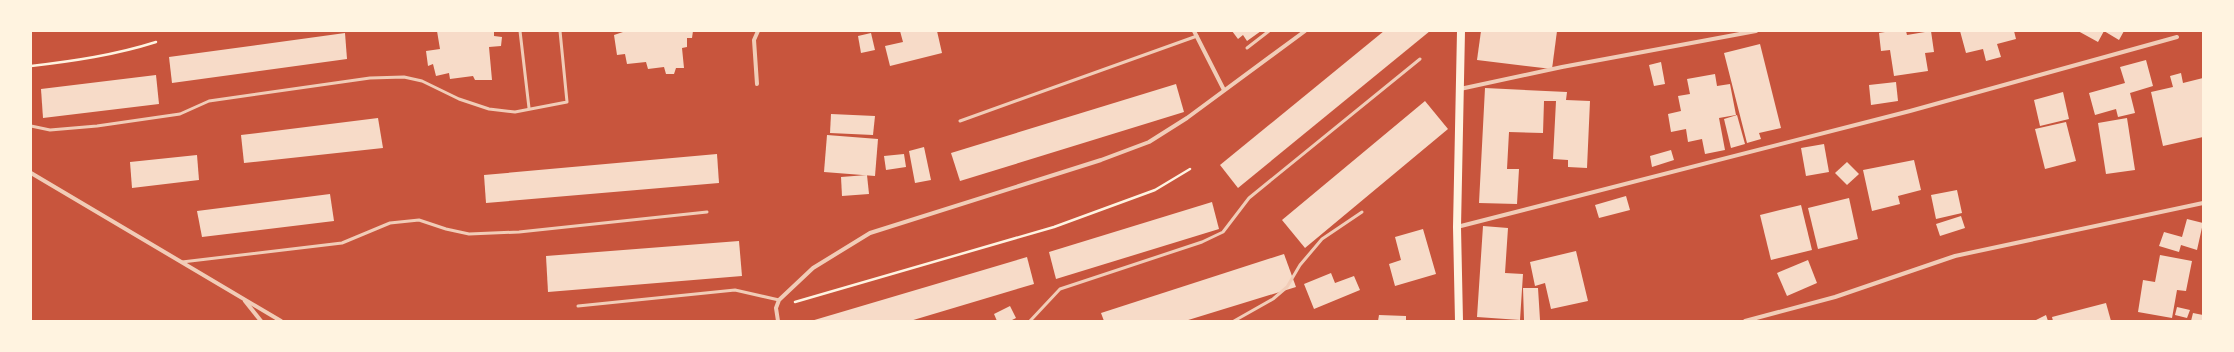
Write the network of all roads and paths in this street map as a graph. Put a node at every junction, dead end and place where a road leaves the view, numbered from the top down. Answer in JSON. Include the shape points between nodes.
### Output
{"nodes":[{"id":1,"x":520,"y":31,"type":"edge"},
{"id":2,"x":560,"y":31,"type":"edge"},
{"id":3,"x":758,"y":31,"type":"edge"},
{"id":4,"x":1194,"y":31,"type":"edge"},
{"id":5,"x":1269,"y":31,"type":"edge"},
{"id":6,"x":1305,"y":31,"type":"edge"},
{"id":7,"x":1461,"y":31,"type":"edge"},
{"id":8,"x":1756,"y":31,"type":"edge"},
{"id":9,"x":1197,"y":36,"type":"junction"},
{"id":10,"x":2177,"y":37,"type":"dead end"},
{"id":11,"x":156,"y":42,"type":"dead end"},
{"id":12,"x":1247,"y":48,"type":"dead end"},
{"id":13,"x":1420,"y":59,"type":"dead end"},
{"id":14,"x":31,"y":66,"type":"edge"},
{"id":15,"x":757,"y":84,"type":"dead end"},
{"id":16,"x":1460,"y":89,"type":"junction"},
{"id":17,"x":1224,"y":90,"type":"junction"},
{"id":18,"x":529,"y":108,"type":"junction"},
{"id":19,"x":960,"y":121,"type":"dead end"},
{"id":20,"x":31,"y":126,"type":"edge"},
{"id":21,"x":1190,"y":169,"type":"dead end"},
{"id":22,"x":31,"y":173,"type":"edge"},
{"id":23,"x":2203,"y":204,"type":"edge"},
{"id":24,"x":707,"y":212,"type":"dead end"},
{"id":25,"x":1362,"y":212,"type":"dead end"},
{"id":26,"x":1457,"y":227,"type":"junction"},
{"id":27,"x":179,"y":262,"type":"junction"},
{"id":28,"x":243,"y":299,"type":"junction"},
{"id":29,"x":778,"y":300,"type":"junction"},
{"id":30,"x":578,"y":306,"type":"dead end"},
{"id":31,"x":776,"y":308,"type":"junction"},
{"id":32,"x":261,"y":321,"type":"edge"},
{"id":33,"x":281,"y":321,"type":"edge"},
{"id":34,"x":778,"y":321,"type":"edge"},
{"id":35,"x":1030,"y":321,"type":"edge"},
{"id":36,"x":1234,"y":321,"type":"edge"},
{"id":37,"x":1459,"y":321,"type":"edge"},
{"id":38,"x":1745,"y":321,"type":"edge"}],
"edges":[{"from":1,"to":18,"type":"lane"},
{"from":2,"to":18,"type":"lane","via":[[567,102]]},
{"from":3,"to":15,"type":"street","via":[[754,40]]},
{"from":4,"to":9,"type":"street"},
{"from":5,"to":12,"type":"lane"},
{"from":6,"to":17,"type":"street"},
{"from":7,"to":16,"type":"main road"},
{"from":8,"to":16,"type":"street"},
{"from":9,"to":17,"type":"street"},
{"from":9,"to":19,"type":"lane"},
{"from":10,"to":26,"type":"street","via":[[1910,111]]},
{"from":11,"to":14,"type":"path","via":[[110,55]]},
{"from":13,"to":35,"type":"lane","via":[[1249,198],[1223,232],[1202,242],[1060,289]]},
{"from":16,"to":26,"type":"main road"},
{"from":17,"to":29,"type":"street","via":[[1150,142],[870,233],[813,268]]},
{"from":18,"to":20,"type":"lane","via":[[515,112],[489,109],[459,99],[422,81],[404,77],[370,78],[209,101],[180,114],[97,126],[50,130]]},
{"from":21,"to":31,"type":"path","via":[[1155,190],[1054,227]]},
{"from":22,"to":27,"type":"street"},
{"from":23,"to":38,"type":"street","via":[[1955,256],[1835,297]]},
{"from":24,"to":27,"type":"lane","via":[[519,232],[469,234],[419,220],[390,223],[342,243]]},
{"from":25,"to":36,"type":"lane","via":[[1322,239],[1300,265],[1287,287],[1273,299]]},
{"from":26,"to":37,"type":"main road"},
{"from":27,"to":28,"type":"street"},
{"from":28,"to":32,"type":"street"},
{"from":28,"to":33,"type":"street"},
{"from":29,"to":30,"type":"lane","via":[[735,290]]},
{"from":29,"to":31,"type":"street"},
{"from":31,"to":34,"type":"street"}]}
